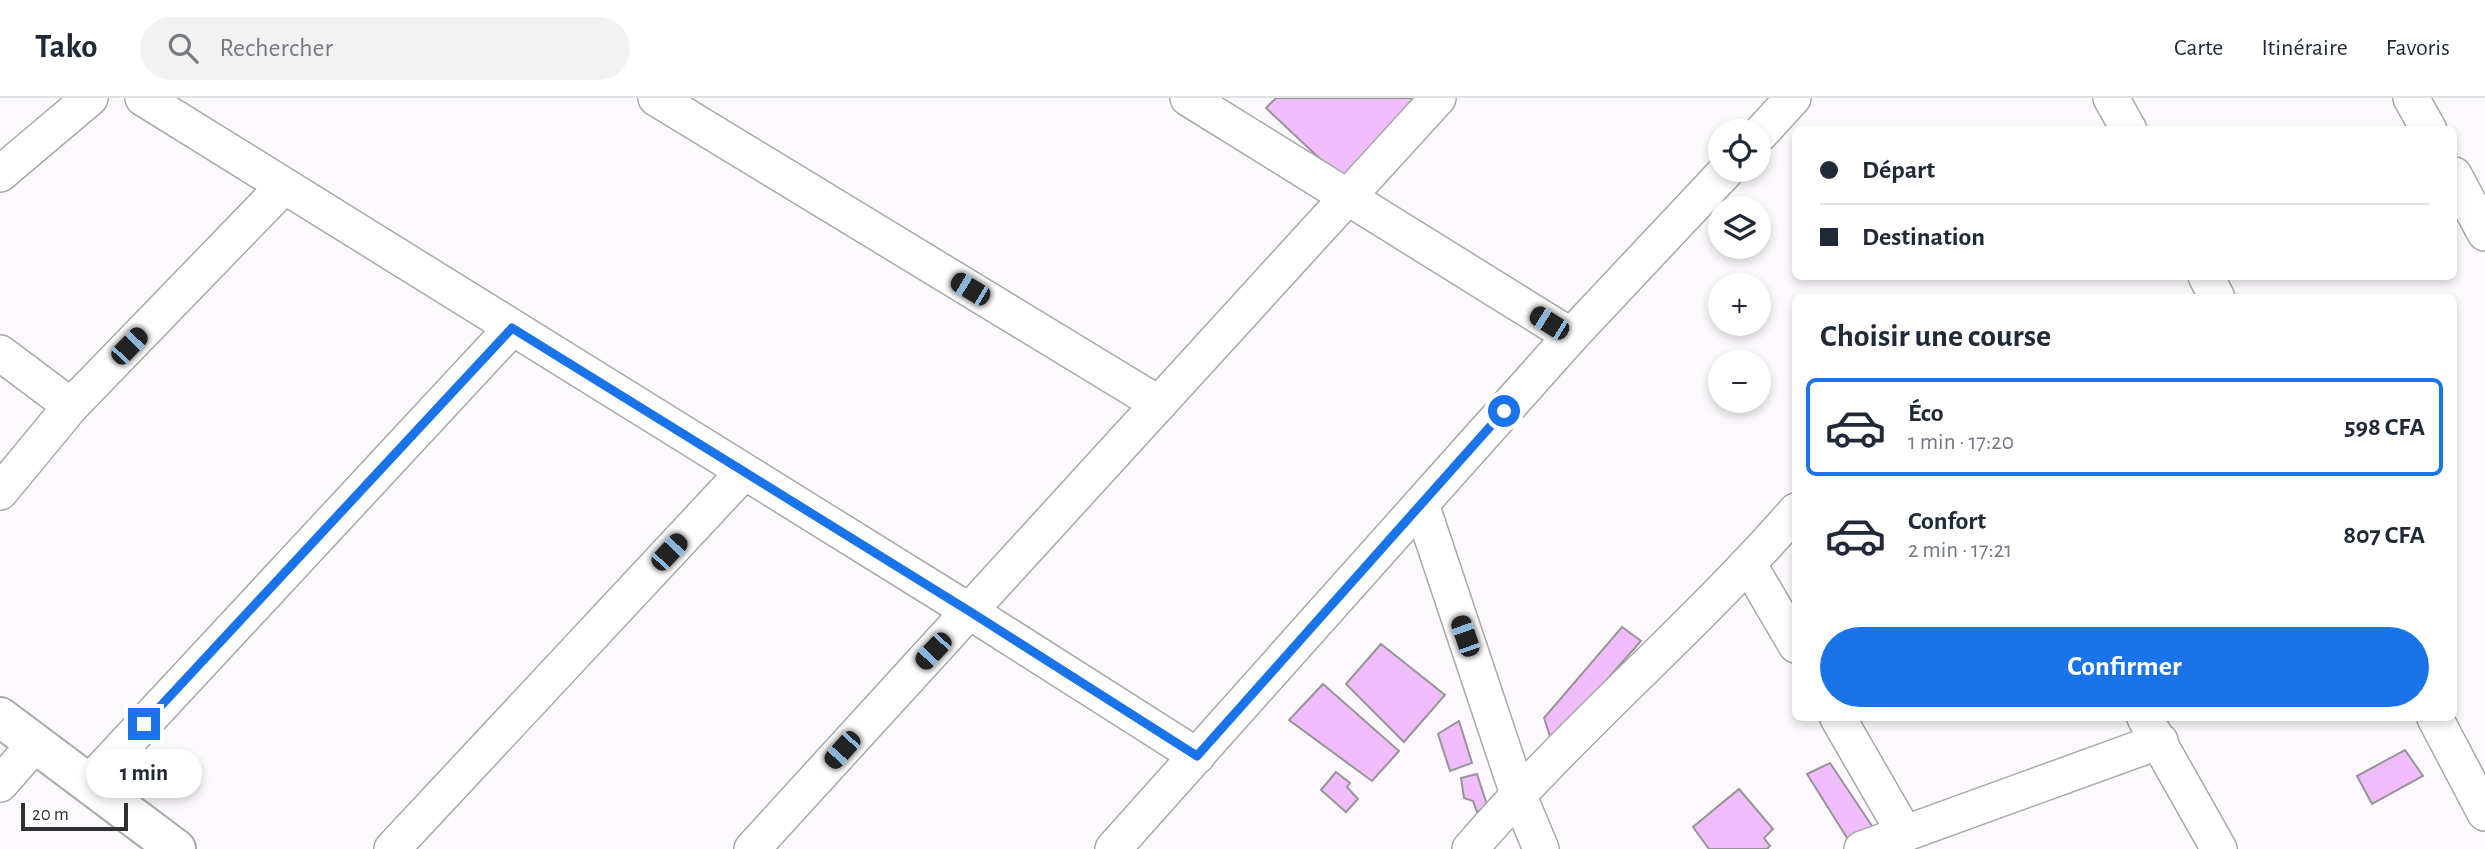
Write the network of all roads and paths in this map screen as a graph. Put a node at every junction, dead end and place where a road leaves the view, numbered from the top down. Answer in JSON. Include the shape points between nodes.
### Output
{"nodes":[{"id":1,"x":90,"y":98,"type":"edge"},
{"id":2,"x":143,"y":98,"type":"edge"},
{"id":3,"x":656,"y":98,"type":"edge"},
{"id":4,"x":1188,"y":98,"type":"edge"},
{"id":5,"x":1438,"y":98,"type":"edge"},
{"id":6,"x":1793,"y":98,"type":"edge"},
{"id":7,"x":2111,"y":98,"type":"edge"},
{"id":8,"x":2412,"y":98,"type":"edge"},
{"id":9,"x":1771,"y":122,"type":"edge"},
{"id":10,"x":2127,"y":126,"type":"edge"},
{"id":11,"x":2427,"y":126,"type":"edge"},
{"id":12,"x":0,"y":174,"type":"edge"},
{"id":13,"x":2457,"y":181,"type":"edge"},
{"id":14,"x":1716,"y":182,"type":"edge"},
{"id":15,"x":284,"y":186,"type":"junction"},
{"id":16,"x":1348,"y":198,"type":"junction"},
{"id":17,"x":2485,"y":233,"type":"edge"},
{"id":18,"x":512,"y":328,"type":"junction"},
{"id":19,"x":1571,"y":337,"type":"junction"},
{"id":20,"x":0,"y":353,"type":"edge"},
{"id":21,"x":1158,"y":404,"type":"junction"},
{"id":22,"x":71,"y":406,"type":"junction"},
{"id":23,"x":743,"y":473,"type":"junction"},
{"id":24,"x":0,"y":492,"type":"edge"},
{"id":25,"x":1421,"y":504,"type":"junction"},
{"id":26,"x":1792,"y":516,"type":"edge"},
{"id":27,"x":1749,"y":565,"type":"junction"},
{"id":28,"x":969,"y":611,"type":"junction"},
{"id":29,"x":1792,"y":638,"type":"edge"},
{"id":30,"x":0,"y":717,"type":"edge"},
{"id":31,"x":1840,"y":721,"type":"edge"},
{"id":32,"x":2437,"y":721,"type":"edge"},
{"id":33,"x":2152,"y":729,"type":"edge"},
{"id":34,"x":36,"y":743,"type":"junction"},
{"id":35,"x":1197,"y":756,"type":"junction"},
{"id":36,"x":89,"y":783,"type":"junction"},
{"id":37,"x":0,"y":784,"type":"edge"},
{"id":38,"x":1518,"y":794,"type":"junction"},
{"id":39,"x":2485,"y":813,"type":"edge"},
{"id":40,"x":1905,"y":834,"type":"junction"},
{"id":41,"x":176,"y":849,"type":"edge"},
{"id":42,"x":392,"y":849,"type":"edge"},
{"id":43,"x":752,"y":849,"type":"edge"},
{"id":44,"x":1114,"y":849,"type":"edge"},
{"id":45,"x":1470,"y":849,"type":"edge"},
{"id":46,"x":1541,"y":849,"type":"edge"},
{"id":47,"x":1862,"y":849,"type":"edge"},
{"id":48,"x":2220,"y":849,"type":"edge"}],
"edges":[{"from":1,"to":12,"type":"street"},
{"from":2,"to":15,"type":"street"},
{"from":3,"to":21,"type":"street"},
{"from":4,"to":16,"type":"street"},
{"from":5,"to":16,"type":"street"},
{"from":6,"to":9,"type":"street"},
{"from":7,"to":10,"type":"street"},
{"from":8,"to":11,"type":"street"},
{"from":13,"to":17,"type":"street"},
{"from":14,"to":19,"type":"street"},
{"from":15,"to":18,"type":"street"},
{"from":15,"to":22,"type":"street"},
{"from":16,"to":19,"type":"street"},
{"from":16,"to":21,"type":"street"},
{"from":18,"to":23,"type":"street"},
{"from":18,"to":36,"type":"street"},
{"from":19,"to":25,"type":"street"},
{"from":20,"to":22,"type":"street"},
{"from":21,"to":28,"type":"street"},
{"from":22,"to":24,"type":"street"},
{"from":23,"to":28,"type":"street"},
{"from":23,"to":42,"type":"street"},
{"from":25,"to":35,"type":"street"},
{"from":25,"to":38,"type":"street"},
{"from":26,"to":27,"type":"street"},
{"from":27,"to":29,"type":"street"},
{"from":27,"to":38,"type":"street"},
{"from":28,"to":35,"type":"street"},
{"from":28,"to":43,"type":"street"},
{"from":30,"to":34,"type":"main road"},
{"from":31,"to":40,"type":"street"},
{"from":32,"to":39,"type":"street"},
{"from":33,"to":40,"type":"street"},
{"from":33,"to":48,"type":"street"},
{"from":34,"to":36,"type":"main road"},
{"from":34,"to":37,"type":"street"},
{"from":35,"to":44,"type":"street"},
{"from":36,"to":41,"type":"main road"},
{"from":38,"to":45,"type":"street"},
{"from":38,"to":46,"type":"street"},
{"from":40,"to":47,"type":"street"}]}
